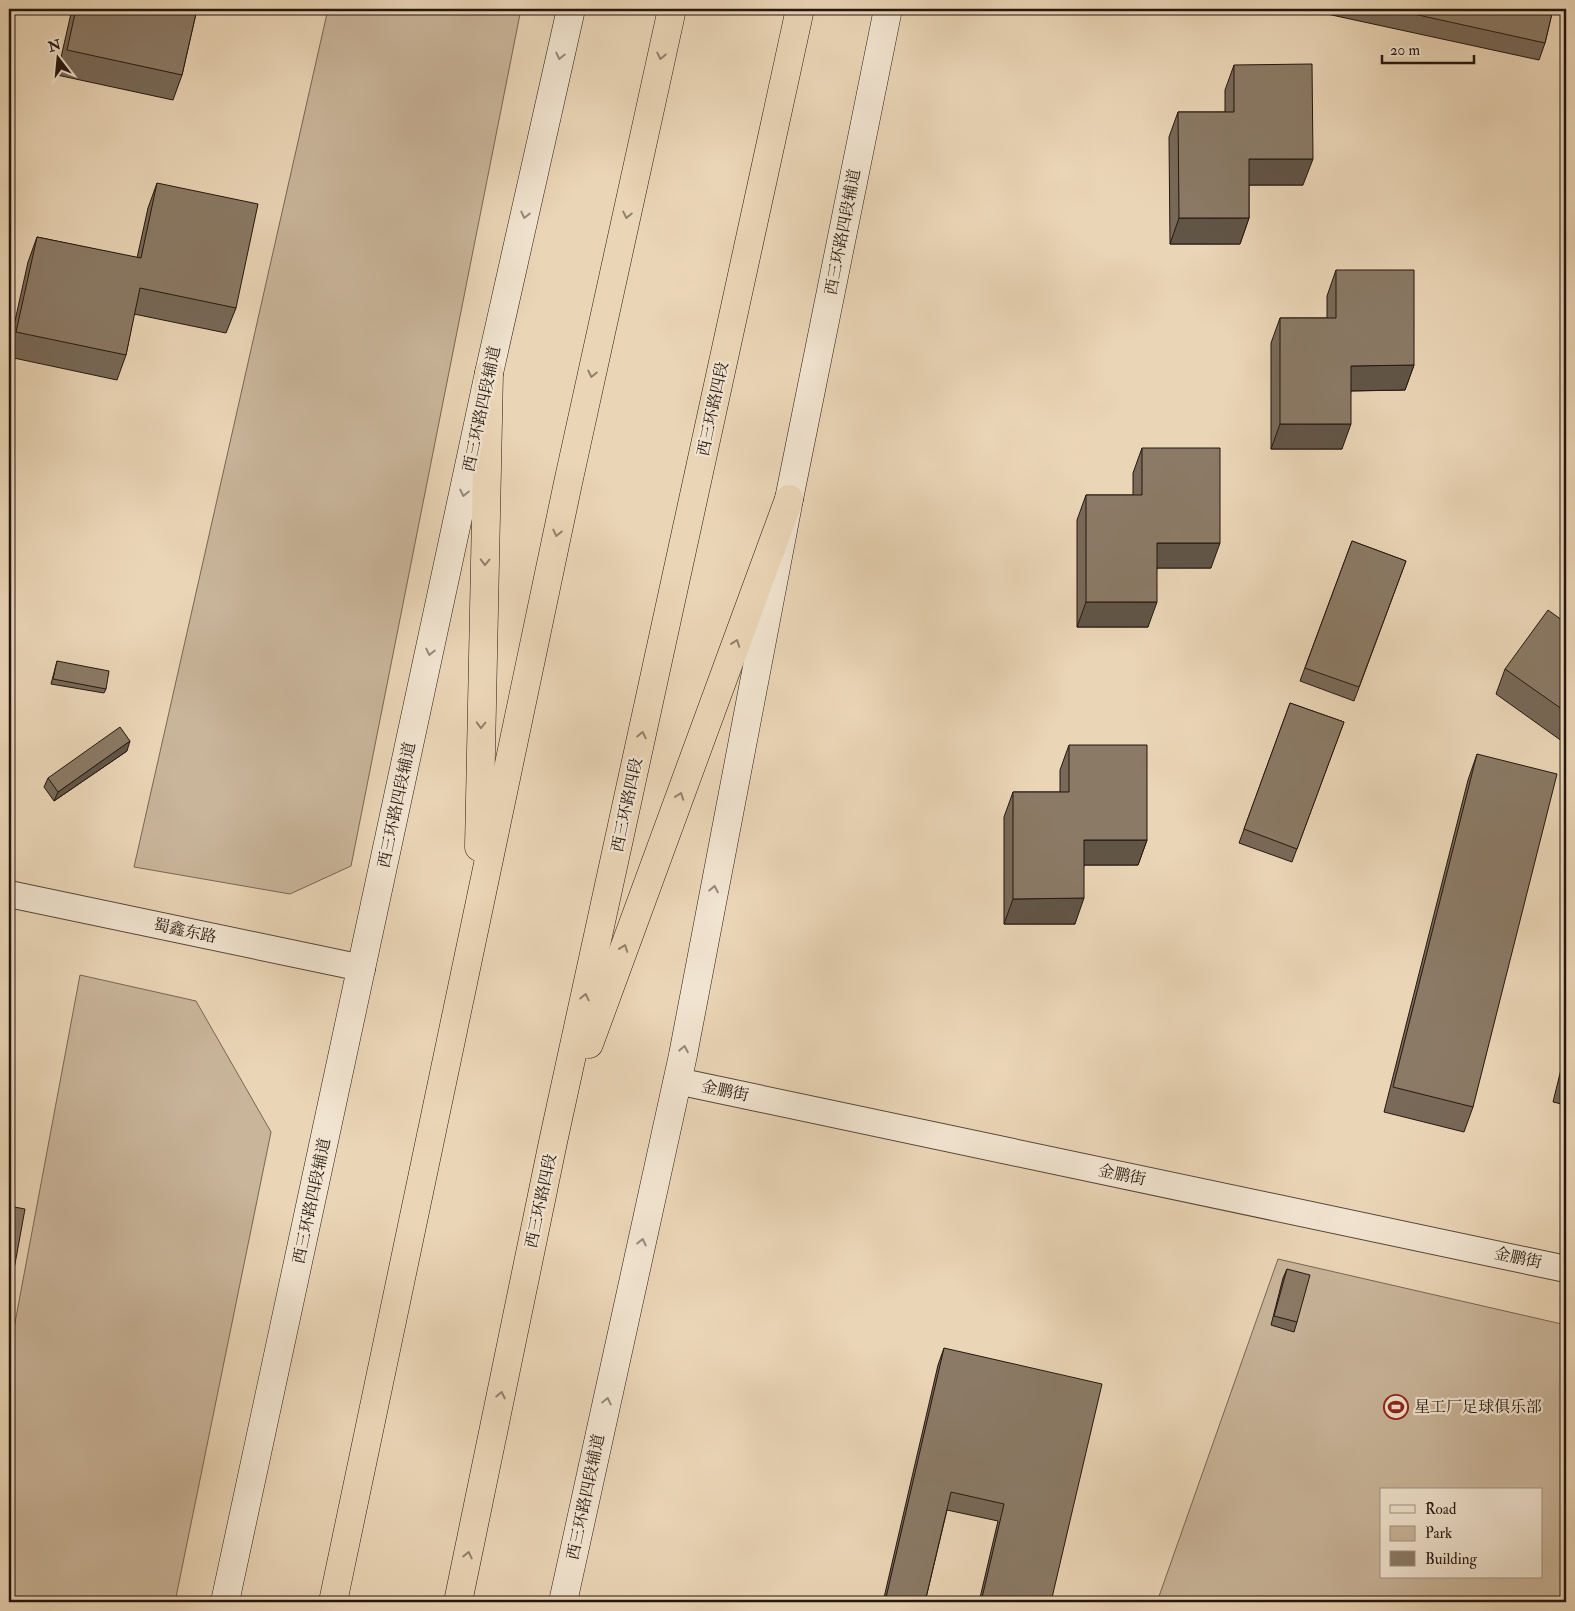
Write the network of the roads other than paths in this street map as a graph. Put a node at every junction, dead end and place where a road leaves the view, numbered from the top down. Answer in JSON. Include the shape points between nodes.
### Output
{"nodes":[{"id":1,"x":571,"y":9,"type":"edge"},
{"id":2,"x":672,"y":9,"type":"edge"},
{"id":3,"x":800,"y":9,"type":"edge"},
{"id":4,"x":888,"y":9,"type":"edge"},
{"id":5,"x":489,"y":374,"type":"junction"},
{"id":6,"x":789,"y":499,"type":"junction"},
{"id":7,"x":9,"y":894,"type":"edge"},
{"id":8,"x":477,"y":914,"type":"junction"},
{"id":9,"x":362,"y":968,"type":"junction"},
{"id":10,"x":677,"y":1080,"type":"junction"},
{"id":11,"x":553,"y":1142,"type":"junction"},
{"id":12,"x":1566,"y":1269,"type":"edge"},
{"id":13,"x":225,"y":1602,"type":"edge"},
{"id":14,"x":333,"y":1602,"type":"edge"},
{"id":15,"x":458,"y":1602,"type":"edge"},
{"id":16,"x":563,"y":1602,"type":"edge"}],
"edges":[{"from":1,"to":5,"type":"main road","name":"西三环路四段辅道","one_way":true},
{"from":2,"to":8,"type":"highway","one_way":true},
{"from":11,"to":3,"type":"highway","name":"西三环路四段","one_way":true},
{"from":4,"to":6,"type":"main road","name":"西三环路四段辅道"},
{"from":5,"to":8,"type":"highway","one_way":true},
{"from":5,"to":9,"type":"main road","name":"西三环路四段辅道","one_way":true},
{"from":10,"to":6,"type":"main road","name":"西三环路四段辅道","one_way":true},
{"from":11,"to":6,"type":"highway","one_way":true},
{"from":7,"to":9,"type":"street","name":"蜀鑫东路"},
{"from":8,"to":14,"type":"highway"},
{"from":9,"to":13,"type":"main road","name":"西三环路四段辅道"},
{"from":10,"to":12,"type":"street","name":"金鹏街"},
{"from":16,"to":10,"type":"main road","name":"西三环路四段辅道","one_way":true},
{"from":15,"to":11,"type":"highway","name":"西三环路四段","one_way":true}]}
